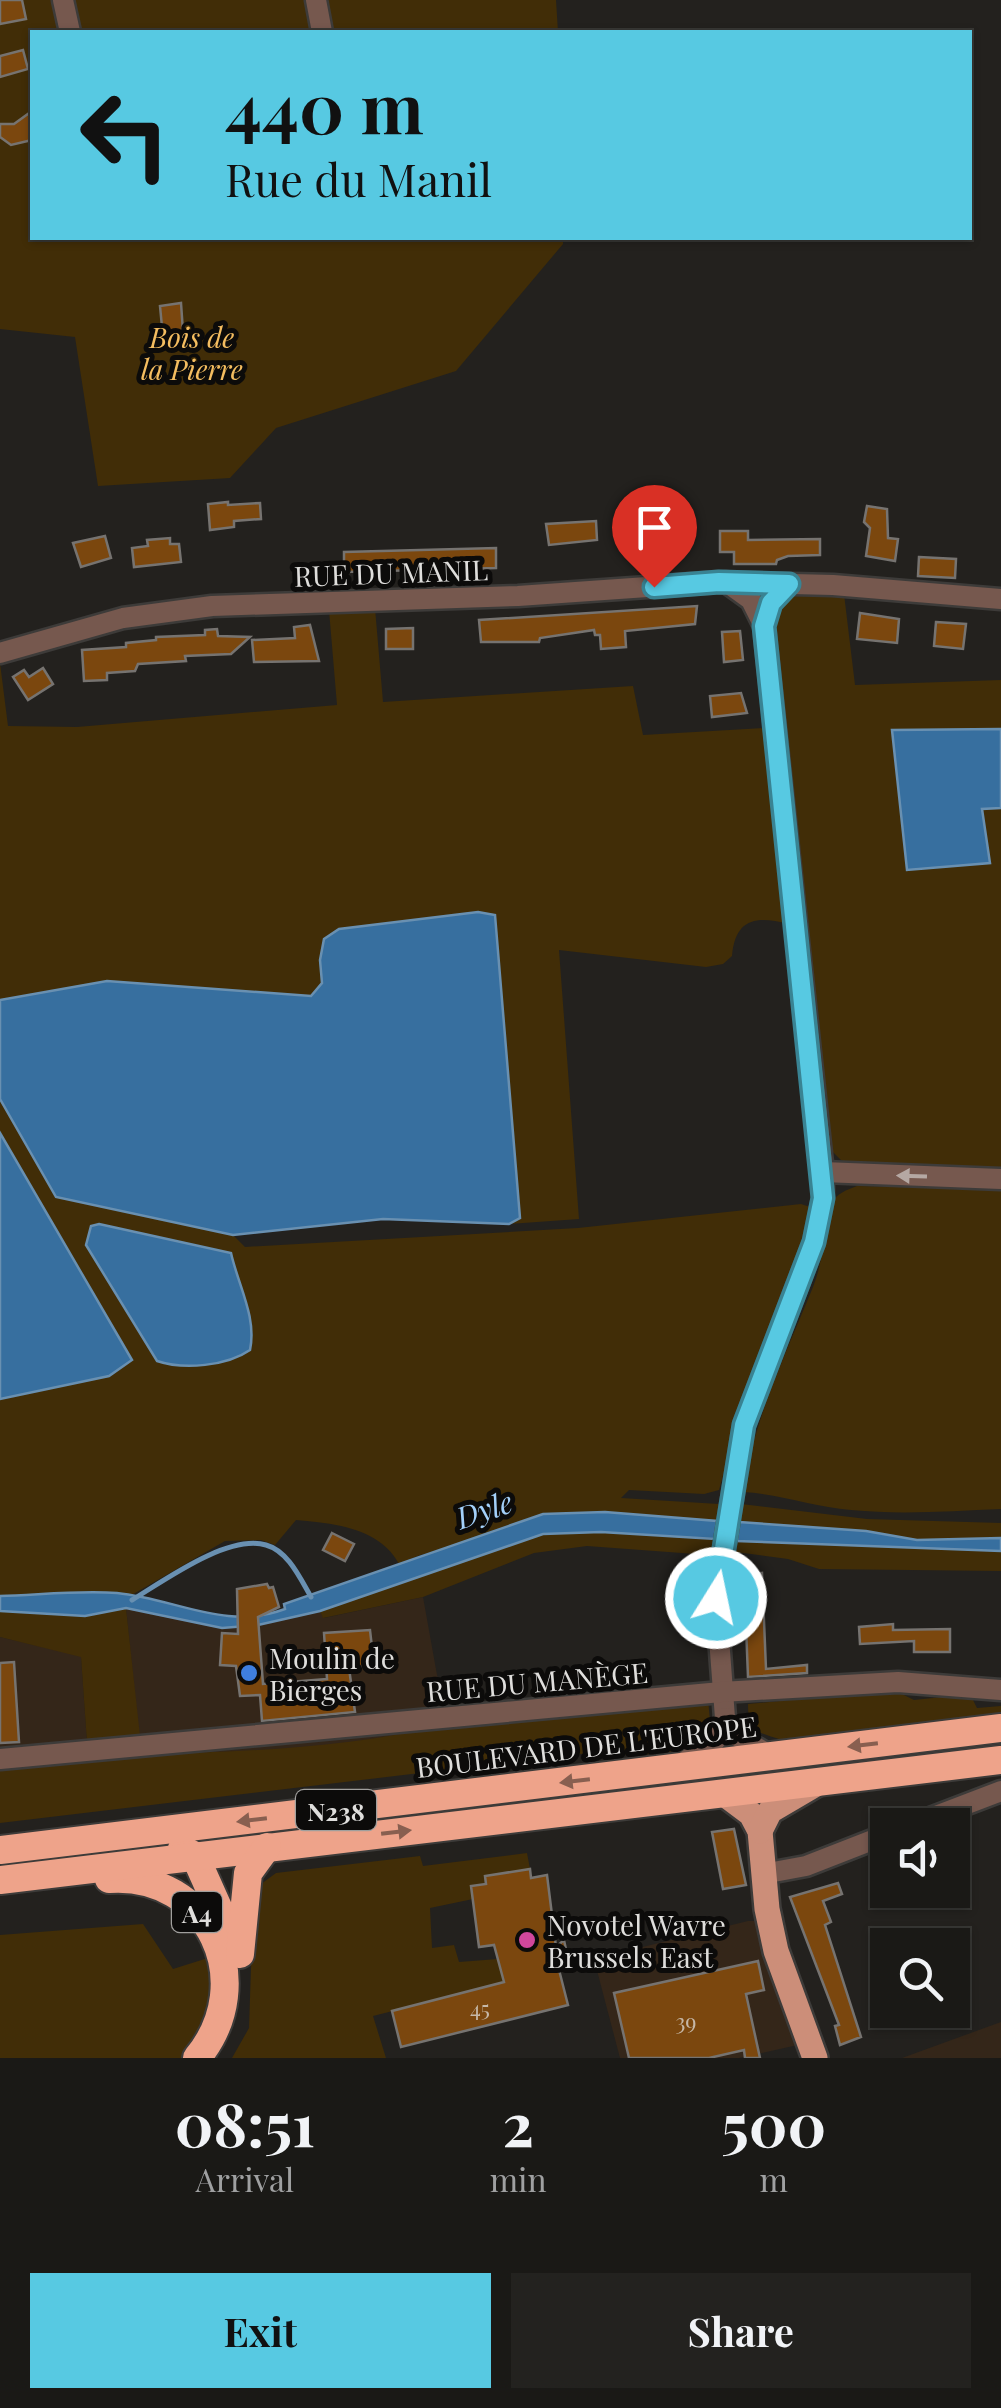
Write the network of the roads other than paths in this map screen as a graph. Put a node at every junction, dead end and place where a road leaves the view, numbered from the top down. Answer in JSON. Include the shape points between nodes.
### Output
{"nodes":[{"id":1,"x":62,"y":0,"type":"edge"},
{"id":2,"x":316,"y":0,"type":"edge"},
{"id":3,"x":70,"y":30,"type":"edge"},
{"id":4,"x":322,"y":30,"type":"edge"},
{"id":5,"x":726,"y":582,"type":"junction"},
{"id":6,"x":789,"y":584,"type":"junction"},
{"id":7,"x":1001,"y":599,"type":"edge"},
{"id":8,"x":764,"y":626,"type":"junction"},
{"id":9,"x":0,"y":653,"type":"edge"},
{"id":10,"x":823,"y":1172,"type":"junction"},
{"id":11,"x":1001,"y":1179,"type":"edge"},
{"id":12,"x":1001,"y":1690,"type":"edge"},
{"id":13,"x":721,"y":1692,"type":"junction"},
{"id":14,"x":725,"y":1718,"type":"junction"},
{"id":15,"x":1001,"y":1728,"type":"edge"},
{"id":16,"x":771,"y":1756,"type":"junction"},
{"id":17,"x":0,"y":1759,"type":"edge"},
{"id":18,"x":1001,"y":1760,"type":"edge"},
{"id":19,"x":672,"y":1769,"type":"junction"},
{"id":20,"x":820,"y":1782,"type":"junction"},
{"id":21,"x":1001,"y":1791,"type":"edge"},
{"id":22,"x":723,"y":1793,"type":"junction"},
{"id":23,"x":956,"y":1808,"type":"edge"},
{"id":24,"x":760,"y":1831,"type":"junction"},
{"id":25,"x":870,"y":1841,"type":"edge"},
{"id":26,"x":267,"y":1847,"type":"junction"},
{"id":27,"x":0,"y":1850,"type":"edge"},
{"id":28,"x":195,"y":1856,"type":"junction"},
{"id":29,"x":49,"y":1874,"type":"junction"},
{"id":30,"x":763,"y":1874,"type":"junction"},
{"id":31,"x":0,"y":1880,"type":"edge"},
{"id":32,"x":239,"y":1956,"type":"junction"},
{"id":33,"x":196,"y":2058,"type":"edge"},
{"id":34,"x":219,"y":2058,"type":"edge"},
{"id":35,"x":815,"y":2058,"type":"edge"}],
"edges":[{"from":1,"to":3,"type":"street"},
{"from":2,"to":4,"type":"street"},
{"from":5,"to":6,"type":"street","name":"RUE DU MANIL"},
{"from":5,"to":8,"type":"street","via":[[750,600]]},
{"from":5,"to":9,"type":"street","name":"RUE DU MANIL","via":[[212,606],[123,618]]},
{"from":6,"to":7,"type":"street","name":"RUE DU MANIL"},
{"from":6,"to":8,"type":"street","via":[[771,603]]},
{"from":8,"to":10,"type":"street"},
{"from":11,"to":10,"type":"street","one_way":true},
{"from":10,"to":13,"type":"street","via":[[814,1242],[744,1425],[715,1620]]},
{"from":12,"to":13,"type":"street","name":"RUE DU MANÈGE","via":[[898,1682]]},
{"from":13,"to":14,"type":"street"},
{"from":13,"to":17,"type":"street","name":"RUE DU MANÈGE"},
{"from":14,"to":16,"type":"street","via":[[737,1736]]},
{"from":14,"to":19,"type":"street","via":[[715,1741]]},
{"from":15,"to":16,"type":"highway","name":"BOULEVARD DE L'EUROPE","number":"N238","one_way":true},
{"from":16,"to":19,"type":"highway","name":"BOULEVARD DE L'EUROPE","number":"N238"},
{"from":18,"to":20,"type":"highway","number":"N238"},
{"from":19,"to":27,"type":"highway","name":"BOULEVARD DE L'EUROPE","number":"N238","one_way":true},
{"from":20,"to":22,"type":"highway","number":"N238"},
{"from":20,"to":24,"type":"main road","via":[[770,1811]]},
{"from":21,"to":23,"type":"street"},
{"from":22,"to":24,"type":"main road","via":[[751,1814]]},
{"from":26,"to":22,"type":"highway","number":"N238","one_way":true},
{"from":24,"to":30,"type":"main road"},
{"from":25,"to":30,"type":"street","via":[[806,1866]]},
{"from":26,"to":28,"type":"highway","number":"N238"},
{"from":26,"to":32,"type":"highway","number":"A4","via":[[248,1873]]},
{"from":27,"to":28,"type":"highway","via":[[178,1847]]},
{"from":28,"to":29,"type":"highway","number":"N238"},
{"from":28,"to":32,"type":"highway","number":"A4"},
{"from":29,"to":31,"type":"highway","number":"N238"},
{"from":29,"to":33,"type":"highway","number":"A4","via":[[76,1882],[134,1878],[194,1907],[214,1938],[226,1980],[218,2023]]},
{"from":30,"to":35,"type":"main road","via":[[776,1951]]},
{"from":32,"to":34,"type":"highway","number":"A4","via":[[238,2014]]}]}
